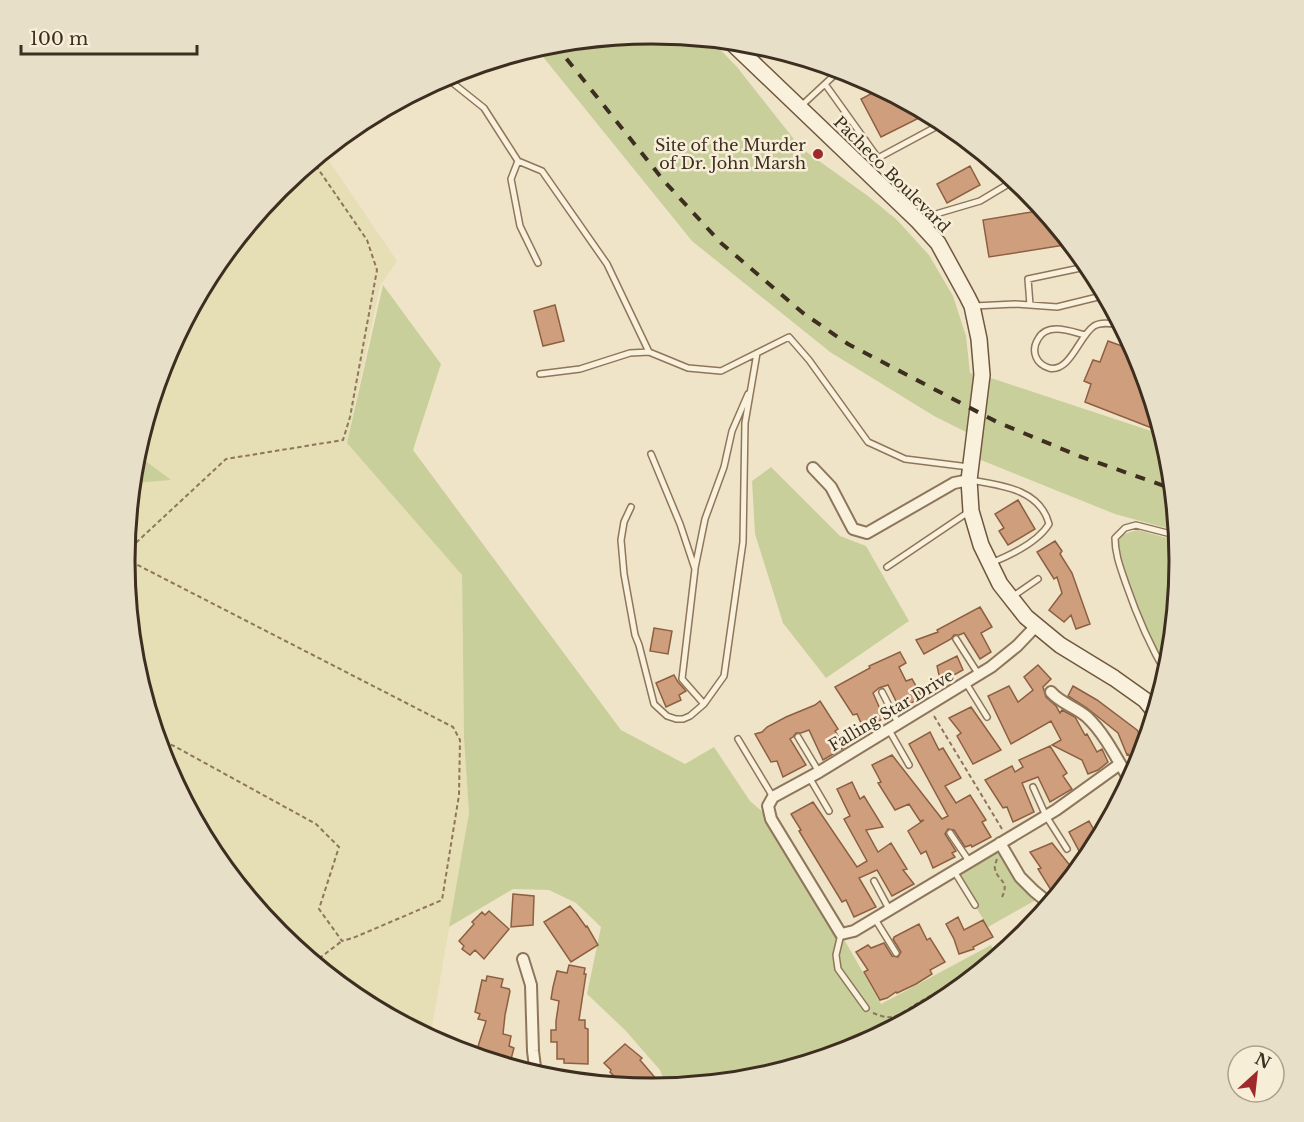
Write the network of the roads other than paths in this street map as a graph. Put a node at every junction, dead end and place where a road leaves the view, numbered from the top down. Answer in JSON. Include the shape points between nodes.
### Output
{"nodes":[{"id":1,"x":740,"y":51,"type":"edge"},
{"id":2,"x":833,"y":77,"type":"edge"},
{"id":3,"x":453,"y":83,"type":"edge"},
{"id":4,"x":825,"y":84,"type":"junction"},
{"id":5,"x":799,"y":108,"type":"junction"},
{"id":6,"x":935,"y":128,"type":"edge"},
{"id":7,"x":518,"y":161,"type":"junction"},
{"id":8,"x":1007,"y":185,"type":"edge"},
{"id":9,"x":917,"y":220,"type":"junction"},
{"id":10,"x":538,"y":263,"type":"dead end"},
{"id":11,"x":1079,"y":268,"type":"edge"},
{"id":12,"x":1097,"y":297,"type":"edge"},
{"id":13,"x":1030,"y":305,"type":"junction"},
{"id":14,"x":972,"y":306,"type":"junction"},
{"id":15,"x":1112,"y":324,"type":"edge"},
{"id":16,"x":1085,"y":334,"type":"junction"},
{"id":17,"x":649,"y":352,"type":"junction"},
{"id":18,"x":757,"y":353,"type":"junction"},
{"id":19,"x":540,"y":374,"type":"dead end"},
{"id":20,"x":751,"y":387,"type":"junction"},
{"id":21,"x":651,"y":454,"type":"dead end"},
{"id":22,"x":813,"y":468,"type":"dead end"},
{"id":23,"x":969,"y":473,"type":"junction"},
{"id":24,"x":631,"y":507,"type":"dead end"},
{"id":25,"x":971,"y":511,"type":"junction"},
{"id":26,"x":1168,"y":533,"type":"edge"},
{"id":27,"x":990,"y":564,"type":"junction"},
{"id":28,"x":887,"y":567,"type":"dead end"},
{"id":29,"x":695,"y":569,"type":"junction"},
{"id":30,"x":1038,"y":579,"type":"dead end"},
{"id":31,"x":1011,"y":598,"type":"junction"},
{"id":32,"x":1036,"y":626,"type":"junction"},
{"id":33,"x":956,"y":639,"type":"dead end"},
{"id":34,"x":1160,"y":663,"type":"edge"},
{"id":35,"x":979,"y":675,"type":"junction"},
{"id":36,"x":966,"y":682,"type":"junction"},
{"id":37,"x":882,"y":692,"type":"dead end"},
{"id":38,"x":1051,"y":692,"type":"dead end"},
{"id":39,"x":704,"y":704,"type":"junction"},
{"id":40,"x":1149,"y":705,"type":"edge"},
{"id":41,"x":987,"y":717,"type":"dead end"},
{"id":42,"x":898,"y":723,"type":"junction"},
{"id":43,"x":888,"y":729,"type":"junction"},
{"id":44,"x":798,"y":737,"type":"dead end"},
{"id":45,"x":738,"y":739,"type":"dead end"},
{"id":46,"x":909,"y":765,"type":"dead end"},
{"id":47,"x":1120,"y":765,"type":"junction"},
{"id":48,"x":1124,"y":772,"type":"edge"},
{"id":49,"x":814,"y":774,"type":"junction"},
{"id":50,"x":1033,"y":787,"type":"dead end"},
{"id":51,"x":773,"y":797,"type":"junction"},
{"id":52,"x":829,"y":811,"type":"dead end"},
{"id":53,"x":1046,"y":816,"type":"junction"},
{"id":54,"x":950,"y":833,"type":"dead end"},
{"id":55,"x":1004,"y":841,"type":"junction"},
{"id":56,"x":1067,"y":849,"type":"dead end"},
{"id":57,"x":970,"y":862,"type":"junction"},
{"id":58,"x":954,"y":871,"type":"junction"},
{"id":59,"x":874,"y":881,"type":"dead end"},
{"id":60,"x":1044,"y":899,"type":"edge"},
{"id":61,"x":975,"y":904,"type":"dead end"},
{"id":62,"x":890,"y":910,"type":"junction"},
{"id":63,"x":874,"y":919,"type":"junction"},
{"id":64,"x":841,"y":934,"type":"junction"},
{"id":65,"x":896,"y":953,"type":"dead end"},
{"id":66,"x":523,"y":959,"type":"dead end"},
{"id":67,"x":866,"y":1008,"type":"road end"},
{"id":68,"x":535,"y":1065,"type":"edge"}],
"edges":[{"from":1,"to":5,"type":"main road","name":"Pacheco Boulevard"},
{"from":2,"to":4,"type":"lane"},
{"from":3,"to":7,"type":"lane","via":[[484,108]]},
{"from":4,"to":5,"type":"lane"},
{"from":4,"to":6,"type":"lane","via":[[878,158]]},
{"from":5,"to":9,"type":"main road","name":"Pacheco Boulevard"},
{"from":7,"to":10,"type":"lane","via":[[511,179],[513,191],[520,226]]},
{"from":7,"to":17,"type":"lane","via":[[542,171],[608,264]]},
{"from":8,"to":9,"type":"lane","via":[[980,201]]},
{"from":9,"to":14,"type":"main road","name":"Pacheco Boulevard","via":[[938,243]]},
{"from":11,"to":13,"type":"lane","via":[[1028,279]]},
{"from":12,"to":13,"type":"lane","via":[[1058,307]]},
{"from":13,"to":14,"type":"lane"},
{"from":14,"to":23,"type":"main road","name":"Pacheco Boulevard","via":[[982,375]]},
{"from":15,"to":16,"type":"lane","via":[[1098,324]]},
{"from":16,"to":16,"type":"lane","via":[[1065,365],[1054,369],[1036,358],[1034,349],[1046,330]]},
{"from":17,"to":18,"type":"lane","via":[[688,368],[721,371]]},
{"from":17,"to":19,"type":"lane","via":[[630,353],[580,369]]},
{"from":18,"to":20,"type":"lane"},
{"from":18,"to":23,"type":"lane","via":[[789,337],[868,442],[905,459]]},
{"from":20,"to":29,"type":"lane","via":[[732,431],[705,519]]},
{"from":20,"to":39,"type":"lane","via":[[745,423],[742,542],[724,676]]},
{"from":21,"to":29,"type":"lane"},
{"from":22,"to":23,"type":"street","via":[[831,487],[853,529],[867,533]]},
{"from":23,"to":25,"type":"main road","name":"Pacheco Boulevard"},
{"from":23,"to":27,"type":"lane","via":[[1029,496],[1047,515],[1049,524],[1045,531],[1014,554]]},
{"from":24,"to":39,"type":"lane","via":[[621,540],[624,574],[654,704],[667,716],[683,719]]},
{"from":25,"to":27,"type":"main road","name":"Pacheco Boulevard"},
{"from":25,"to":28,"type":"lane"},
{"from":26,"to":34,"type":"lane","via":[[1136,525],[1125,528],[1115,538],[1115,551],[1135,609]]},
{"from":27,"to":31,"type":"main road","name":"Pacheco Boulevard"},
{"from":29,"to":39,"type":"lane","via":[[682,679]]},
{"from":30,"to":31,"type":"lane"},
{"from":31,"to":32,"type":"main road","name":"Pacheco Boulevard"},
{"from":32,"to":35,"type":"street","name":"Falling Star Drive","via":[[1007,655]]},
{"from":32,"to":40,"type":"main road","name":"Pacheco Boulevard"},
{"from":33,"to":35,"type":"lane"},
{"from":35,"to":36,"type":"street","name":"Falling Star Drive"},
{"from":36,"to":41,"type":"lane"},
{"from":36,"to":42,"type":"street","name":"Falling Star Drive"},
{"from":37,"to":42,"type":"lane"},
{"from":38,"to":47,"type":"street","via":[[1097,727]]},
{"from":42,"to":43,"type":"street","name":"Falling Star Drive"},
{"from":43,"to":46,"type":"lane"},
{"from":43,"to":49,"type":"street","name":"Falling Star Drive"},
{"from":44,"to":49,"type":"lane"},
{"from":45,"to":51,"type":"lane"},
{"from":47,"to":48,"type":"street"},
{"from":47,"to":53,"type":"street"},
{"from":49,"to":51,"type":"street","name":"Falling Star Drive"},
{"from":49,"to":52,"type":"lane"},
{"from":50,"to":53,"type":"lane"},
{"from":51,"to":64,"type":"street","via":[[768,806],[771,819]]},
{"from":53,"to":55,"type":"street"},
{"from":53,"to":56,"type":"lane"},
{"from":54,"to":57,"type":"lane"},
{"from":55,"to":57,"type":"street"},
{"from":55,"to":60,"type":"street","via":[[1020,877]]},
{"from":57,"to":58,"type":"street"},
{"from":58,"to":61,"type":"lane"},
{"from":58,"to":62,"type":"street"},
{"from":59,"to":62,"type":"lane"},
{"from":62,"to":63,"type":"street"},
{"from":63,"to":64,"type":"street"},
{"from":63,"to":65,"type":"lane"},
{"from":64,"to":67,"type":"lane","via":[[836,955],[838,969]]},
{"from":66,"to":68,"type":"street","via":[[531,985]]}]}
